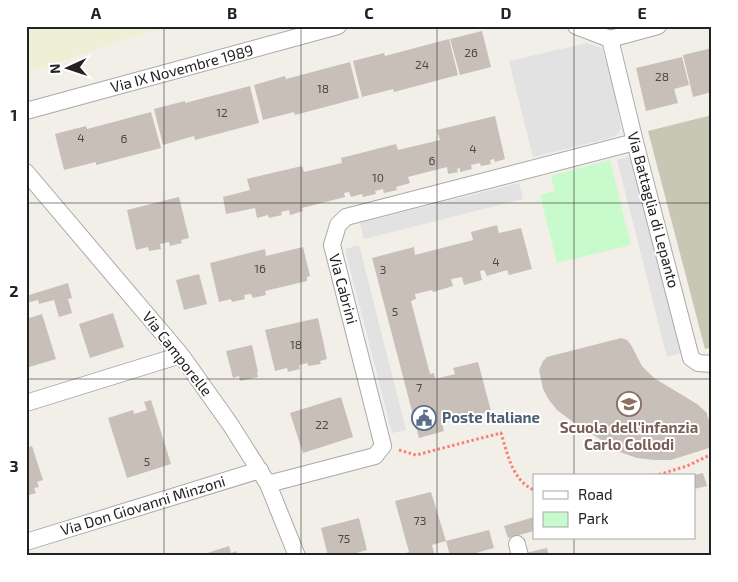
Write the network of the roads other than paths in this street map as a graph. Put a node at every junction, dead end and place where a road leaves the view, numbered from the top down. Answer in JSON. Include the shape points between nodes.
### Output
{"nodes":[{"id":1,"x":338,"y":26,"type":"edge"},
{"id":2,"x":576,"y":26,"type":"edge"},
{"id":3,"x":658,"y":26,"type":"edge"},
{"id":4,"x":610,"y":39,"type":"junction"},
{"id":5,"x":26,"y":111,"type":"edge"},
{"id":6,"x":635,"y":142,"type":"junction"},
{"id":7,"x":26,"y":172,"type":"edge"},
{"id":8,"x":181,"y":355,"type":"junction"},
{"id":9,"x":712,"y":364,"type":"edge"},
{"id":10,"x":26,"y":403,"type":"edge"},
{"id":11,"x":264,"y":477,"type":"junction"},
{"id":12,"x":26,"y":542,"type":"edge"},
{"id":13,"x":297,"y":556,"type":"edge"}],
"edges":[{"from":1,"to":5,"type":"street","name":"Via IX Novembre 1989"},
{"from":2,"to":4,"type":"street"},
{"from":3,"to":4,"type":"street"},
{"from":4,"to":6,"type":"street","name":"Via Battaglia di Lepanto"},
{"from":6,"to":9,"type":"street","name":"Via Battaglia di Lepanto","via":[[691,358],[704,365]]},
{"from":6,"to":11,"type":"street","name":"Via Cabrini","via":[[346,217],[338,224],[332,245],[383,446],[375,456]]},
{"from":7,"to":8,"type":"street","name":"Via Camporelle"},
{"from":8,"to":10,"type":"street"},
{"from":8,"to":11,"type":"street","name":"Via Camporelle"},
{"from":11,"to":12,"type":"street","name":"Via Don Giovanni Minzoni"},
{"from":11,"to":13,"type":"street","name":"Via Camporelle"}]}
